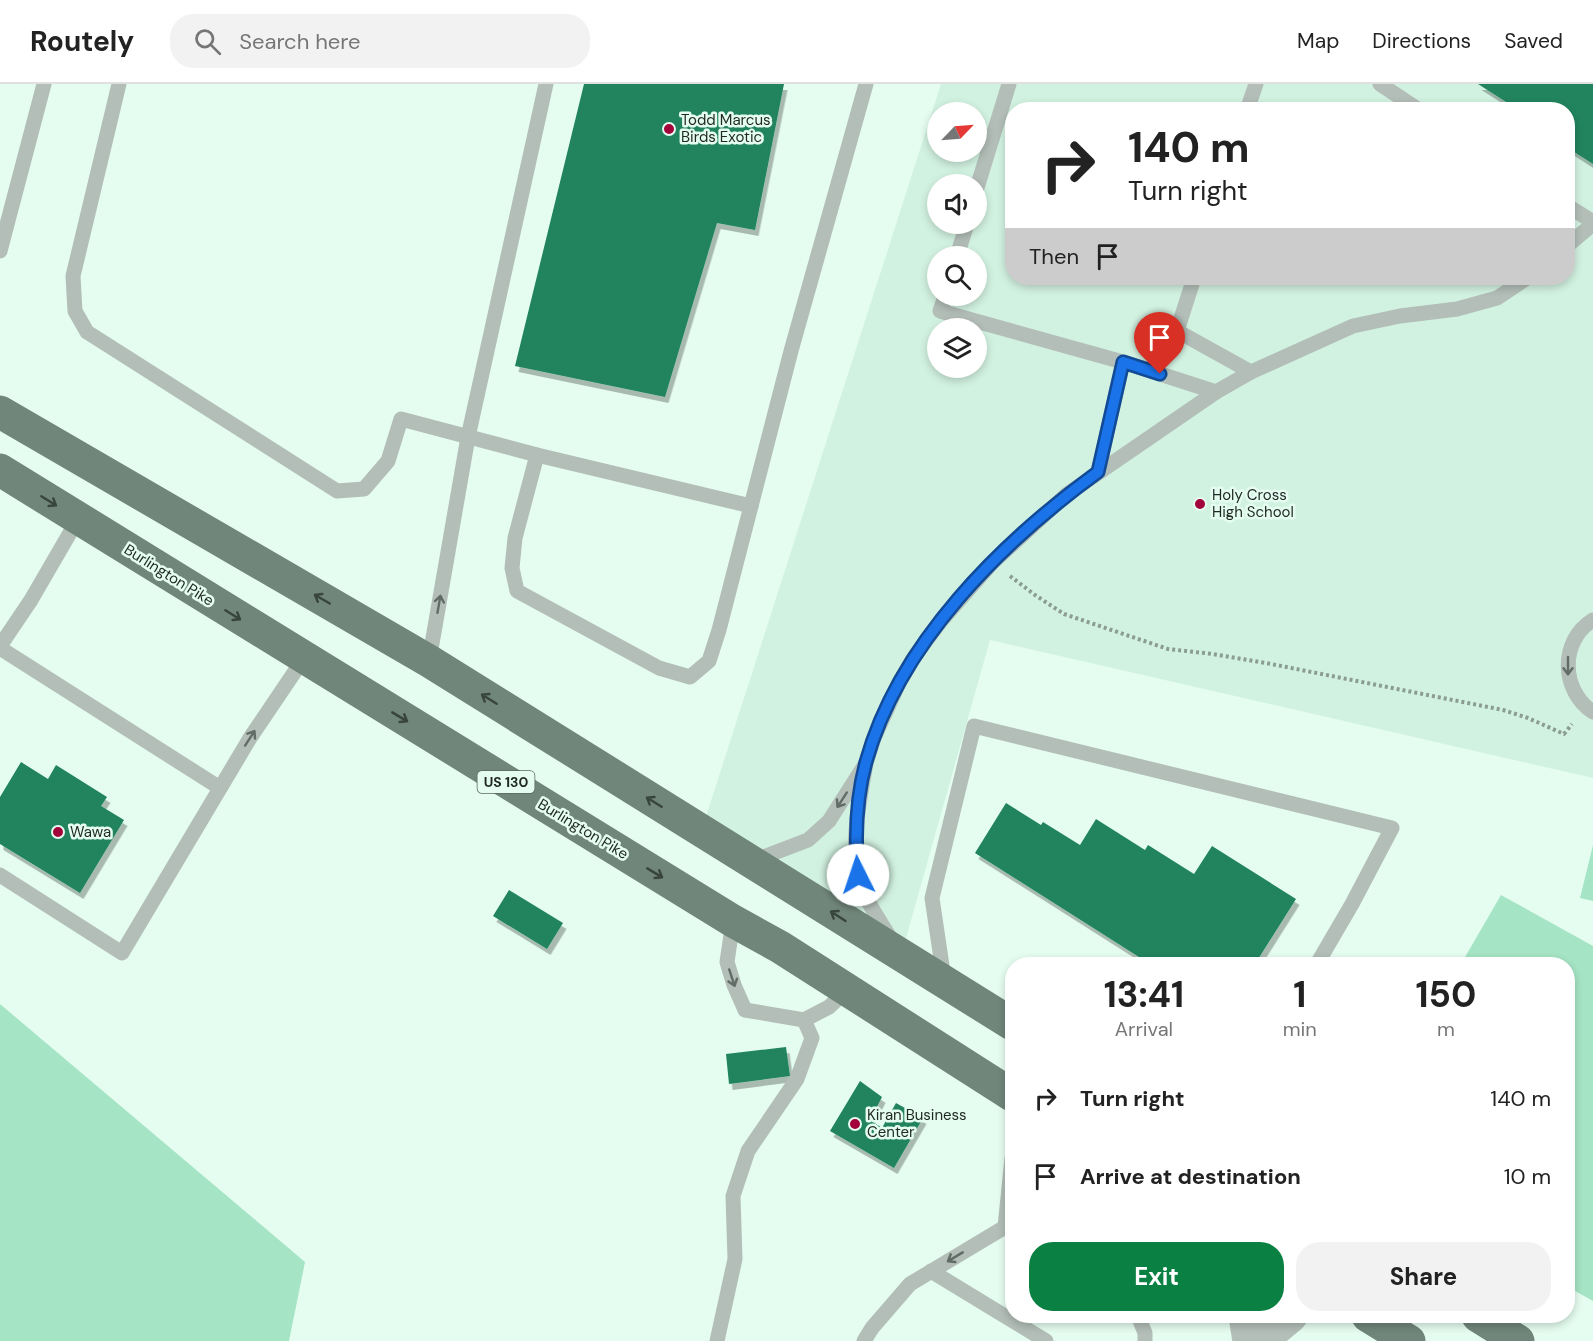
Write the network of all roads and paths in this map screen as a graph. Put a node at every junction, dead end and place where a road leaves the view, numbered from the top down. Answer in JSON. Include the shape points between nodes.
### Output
{"nodes":[{"id":1,"x":44,"y":84,"type":"edge"},
{"id":2,"x":119,"y":84,"type":"edge"},
{"id":3,"x":546,"y":84,"type":"edge"},
{"id":4,"x":866,"y":84,"type":"edge"},
{"id":5,"x":1009,"y":84,"type":"edge"},
{"id":6,"x":1256,"y":84,"type":"edge"},
{"id":7,"x":1380,"y":84,"type":"edge"},
{"id":8,"x":1250,"y":102,"type":"edge"},
{"id":9,"x":1407,"y":102,"type":"edge"},
{"id":10,"x":981,"y":174,"type":"edge"},
{"id":11,"x":1575,"y":211,"type":"edge"},
{"id":12,"x":1593,"y":223,"type":"edge"},
{"id":13,"x":1575,"y":239,"type":"edge"},
{"id":14,"x":0,"y":251,"type":"edge"},
{"id":15,"x":1192,"y":285,"type":"edge"},
{"id":16,"x":1516,"y":285,"type":"edge"},
{"id":17,"x":942,"y":306,"type":"edge"},
{"id":18,"x":1123,"y":362,"type":"junction"},
{"id":19,"x":1251,"y":372,"type":"junction"},
{"id":20,"x":1216,"y":392,"type":"junction"},
{"id":21,"x":0,"y":412,"type":"edge"},
{"id":22,"x":468,"y":436,"type":"junction"},
{"id":23,"x":537,"y":455,"type":"junction"},
{"id":24,"x":0,"y":470,"type":"edge"},
{"id":25,"x":1098,"y":472,"type":"junction"},
{"id":26,"x":751,"y":506,"type":"junction"},
{"id":27,"x":78,"y":519,"type":"junction"},
{"id":28,"x":992,"y":563,"type":"junction"},
{"id":29,"x":1593,"y":620,"type":"edge"},
{"id":30,"x":0,"y":647,"type":"edge"},
{"id":31,"x":304,"y":658,"type":"junction"},
{"id":32,"x":429,"y":661,"type":"junction"},
{"id":33,"x":1589,"y":710,"type":"edge"},
{"id":34,"x":866,"y":764,"type":"junction"},
{"id":35,"x":220,"y":788,"type":"junction"},
{"id":36,"x":751,"y":862,"type":"junction"},
{"id":37,"x":0,"y":875,"type":"edge"},
{"id":38,"x":733,"y":921,"type":"junction"},
{"id":39,"x":901,"y":956,"type":"junction"},
{"id":40,"x":1321,"y":957,"type":"edge"},
{"id":41,"x":944,"y":982,"type":"junction"},
{"id":42,"x":846,"y":991,"type":"junction"},
{"id":43,"x":804,"y":1020,"type":"junction"},
{"id":44,"x":1005,"y":1020,"type":"edge"},
{"id":45,"x":1005,"y":1091,"type":"edge"},
{"id":46,"x":1005,"y":1231,"type":"edge"},
{"id":47,"x":931,"y":1271,"type":"junction"},
{"id":48,"x":1005,"y":1316,"type":"edge"},
{"id":49,"x":1016,"y":1323,"type":"edge"},
{"id":50,"x":1141,"y":1323,"type":"edge"},
{"id":51,"x":1246,"y":1323,"type":"edge"},
{"id":52,"x":1283,"y":1323,"type":"edge"},
{"id":53,"x":1379,"y":1323,"type":"edge"},
{"id":54,"x":1489,"y":1323,"type":"edge"},
{"id":55,"x":717,"y":1341,"type":"edge"},
{"id":56,"x":864,"y":1341,"type":"edge"},
{"id":57,"x":1046,"y":1341,"type":"edge"},
{"id":58,"x":1145,"y":1341,"type":"edge"},
{"id":59,"x":1249,"y":1341,"type":"edge"},
{"id":60,"x":1261,"y":1341,"type":"edge"},
{"id":61,"x":1408,"y":1341,"type":"edge"},
{"id":62,"x":1518,"y":1341,"type":"edge"}],
"edges":[{"from":1,"to":14,"type":"lane"},
{"from":2,"to":22,"type":"lane","via":[[73,276],[75,311],[87,332],[337,491],[364,489],[388,460],[401,419]]},
{"from":3,"to":22,"type":"lane"},
{"from":4,"to":26,"type":"lane"},
{"from":5,"to":10,"type":"lane"},
{"from":6,"to":8,"type":"lane"},
{"from":7,"to":9,"type":"lane"},
{"from":11,"to":12,"type":"lane"},
{"from":12,"to":13,"type":"lane"},
{"from":15,"to":19,"type":"lane","via":[[1177,331]]},
{"from":16,"to":19,"type":"lane","via":[[1497,298],[1457,309],[1353,327]]},
{"from":17,"to":18,"type":"lane","via":[[940,311]]},
{"from":18,"to":20,"type":"lane"},
{"from":18,"to":25,"type":"lane"},
{"from":19,"to":20,"type":"lane"},
{"from":20,"to":25,"type":"lane"},
{"from":32,"to":21,"type":"highway","one_way":true},
{"from":22,"to":23,"type":"lane"},
{"from":32,"to":22,"type":"lane","one_way":true},
{"from":23,"to":26,"type":"lane"},
{"from":23,"to":26,"type":"lane","via":[[515,538],[512,568],[517,591],[659,668],[690,678],[709,661]]},
{"from":24,"to":27,"type":"highway","name":"Burlington Pike","number":"US 130","one_way":true},
{"from":25,"to":28,"type":"lane","via":[[1066,495]]},
{"from":27,"to":30,"type":"lane"},
{"from":27,"to":31,"type":"highway","name":"Burlington Pike","number":"US 130","one_way":true},
{"from":28,"to":33,"type":"path","via":[[1064,614],[1168,649],[1271,664],[1503,710],[1564,734]]},
{"from":28,"to":34,"type":"lane","via":[[914,657],[886,709]]},
{"from":29,"to":33,"type":"lane","one_way":true,"via":[[1575,639],[1568,657],[1574,693]]},
{"from":30,"to":35,"type":"lane"},
{"from":35,"to":31,"type":"lane","one_way":true},
{"from":31,"to":38,"type":"highway","name":"Burlington Pike","number":"US 130","one_way":true},
{"from":36,"to":32,"type":"highway","one_way":true},
{"from":34,"to":36,"type":"lane","one_way":true,"via":[[829,821],[808,840]]},
{"from":34,"to":39,"type":"lane","via":[[857,824],[858,875]]},
{"from":35,"to":37,"type":"lane","via":[[122,953]]},
{"from":39,"to":36,"type":"highway","one_way":true},
{"from":38,"to":42,"type":"highway","name":"Burlington Pike","number":"US 130"},
{"from":38,"to":43,"type":"lane","one_way":true,"via":[[727,962],[745,1010]]},
{"from":39,"to":41,"type":"highway"},
{"from":40,"to":41,"type":"lane","via":[[1392,828],[974,726],[932,898]]},
{"from":41,"to":44,"type":"highway"},
{"from":42,"to":43,"type":"lane","via":[[829,1007]]},
{"from":42,"to":45,"type":"highway","name":"Burlington Pike","number":"US 130"},
{"from":43,"to":55,"type":"lane","via":[[812,1038],[797,1079],[748,1151],[733,1196],[735,1259]]},
{"from":46,"to":47,"type":"lane","one_way":true},
{"from":47,"to":48,"type":"lane"},
{"from":47,"to":56,"type":"lane","via":[[910,1284]]},
{"from":49,"to":57,"type":"lane"},
{"from":50,"to":58,"type":"lane"},
{"from":51,"to":59,"type":"street"},
{"from":52,"to":60,"type":"street"},
{"from":53,"to":61,"type":"highway"},
{"from":54,"to":62,"type":"highway"}]}
